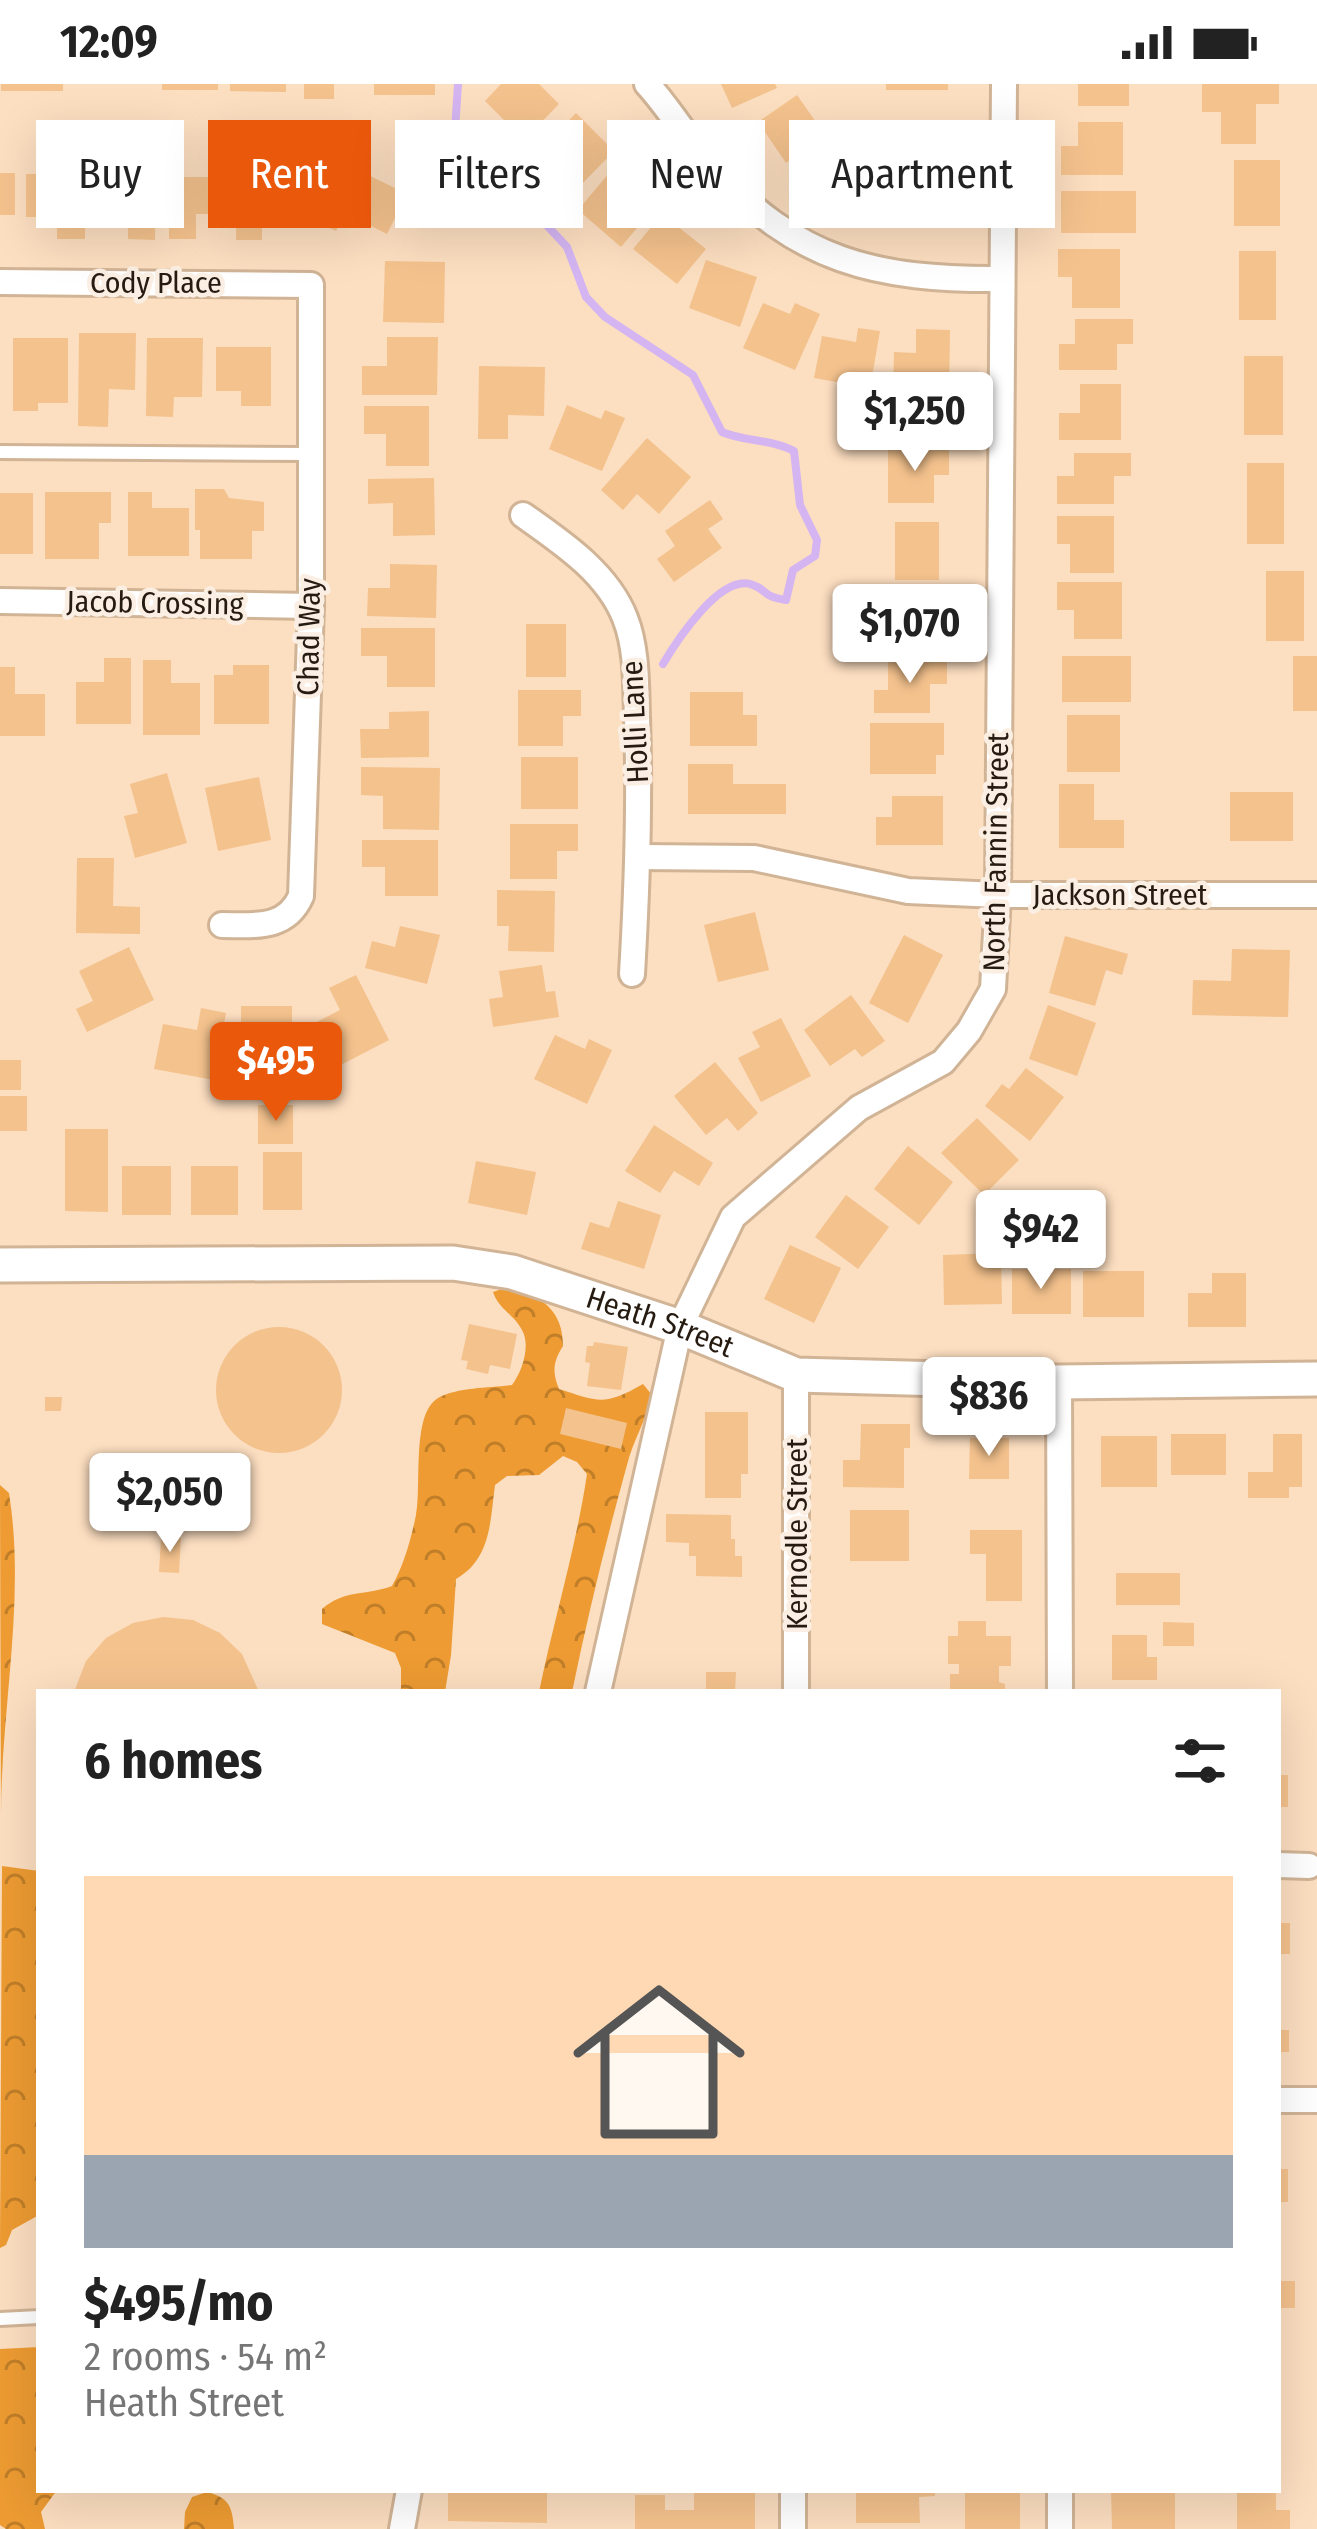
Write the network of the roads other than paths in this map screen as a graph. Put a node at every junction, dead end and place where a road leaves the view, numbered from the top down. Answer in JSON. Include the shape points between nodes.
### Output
{"nodes":[{"id":1,"x":647,"y":84,"type":"edge"},
{"id":2,"x":1004,"y":84,"type":"edge"},
{"id":3,"x":1001,"y":279,"type":"junction"},
{"id":4,"x":0,"y":282,"type":"edge"},
{"id":5,"x":311,"y":285,"type":"joint"},
{"id":6,"x":0,"y":452,"type":"edge"},
{"id":7,"x":311,"y":454,"type":"junction"},
{"id":8,"x":523,"y":515,"type":"dead end"},
{"id":9,"x":0,"y":601,"type":"edge"},
{"id":10,"x":311,"y":606,"type":"junction"},
{"id":11,"x":638,"y":857,"type":"junction"},
{"id":12,"x":998,"y":895,"type":"junction"},
{"id":13,"x":1317,"y":896,"type":"edge"},
{"id":14,"x":222,"y":926,"type":"dead end"},
{"id":15,"x":632,"y":974,"type":"dead end"},
{"id":16,"x":0,"y":1264,"type":"edge"},
{"id":17,"x":680,"y":1327,"type":"junction"},
{"id":18,"x":796,"y":1375,"type":"junction"},
{"id":19,"x":1317,"y":1379,"type":"edge"},
{"id":20,"x":1059,"y":1382,"type":"junction"},
{"id":21,"x":599,"y":1689,"type":"edge"},
{"id":22,"x":796,"y":1689,"type":"edge"},
{"id":23,"x":1060,"y":1689,"type":"edge"},
{"id":24,"x":1281,"y":1865,"type":"edge"},
{"id":25,"x":1310,"y":1866,"type":"dead end"},
{"id":26,"x":1281,"y":2100,"type":"edge"},
{"id":27,"x":1317,"y":2100,"type":"edge"},
{"id":28,"x":36,"y":2317,"type":"edge"},
{"id":29,"x":0,"y":2319,"type":"edge"},
{"id":30,"x":408,"y":2493,"type":"edge"},
{"id":31,"x":793,"y":2493,"type":"edge"},
{"id":32,"x":1060,"y":2493,"type":"edge"},
{"id":33,"x":402,"y":2529,"type":"edge"},
{"id":34,"x":793,"y":2529,"type":"edge"},
{"id":35,"x":1060,"y":2529,"type":"edge"}],
"edges":[{"from":1,"to":3,"type":"street","via":[[714,170],[783,231],[843,262],[891,275]]},
{"from":2,"to":3,"type":"street","name":"North Fannin Street"},
{"from":3,"to":12,"type":"street","name":"North Fannin Street"},
{"from":4,"to":5,"type":"street","name":"Cody Place"},
{"from":5,"to":7,"type":"street","name":"Chad Way"},
{"from":6,"to":7,"type":"lane"},
{"from":7,"to":10,"type":"street","name":"Chad Way"},
{"from":8,"to":11,"type":"street","name":"Holli Lane","via":[[572,550],[625,617],[635,666]]},
{"from":9,"to":10,"type":"street","name":"Jacob Crossing"},
{"from":10,"to":14,"type":"street","name":"Chad Way","via":[[301,896],[287,919]]},
{"from":11,"to":12,"type":"street","name":"Jackson Street","via":[[754,858],[860,884]]},
{"from":11,"to":15,"type":"street","name":"Holli Lane"},
{"from":12,"to":13,"type":"street","name":"Jackson Street"},
{"from":12,"to":17,"type":"street","name":"North Fannin Street","via":[[993,989],[969,1031],[943,1062],[859,1108],[733,1217]]},
{"from":16,"to":17,"type":"street","name":"Heath Street","via":[[453,1263],[512,1272]]},
{"from":17,"to":18,"type":"street","name":"Heath Street"},
{"from":17,"to":21,"type":"street","name":"North Fannin Street"},
{"from":18,"to":20,"type":"street","name":"Heath Street"},
{"from":18,"to":22,"type":"street","name":"Kernodle Street"},
{"from":19,"to":20,"type":"street","name":"Heath Street"},
{"from":20,"to":23,"type":"street"},
{"from":24,"to":25,"type":"street"},
{"from":26,"to":27,"type":"street"},
{"from":28,"to":29,"type":"lane"},
{"from":30,"to":33,"type":"street"},
{"from":31,"to":34,"type":"street"},
{"from":32,"to":35,"type":"street"}]}
